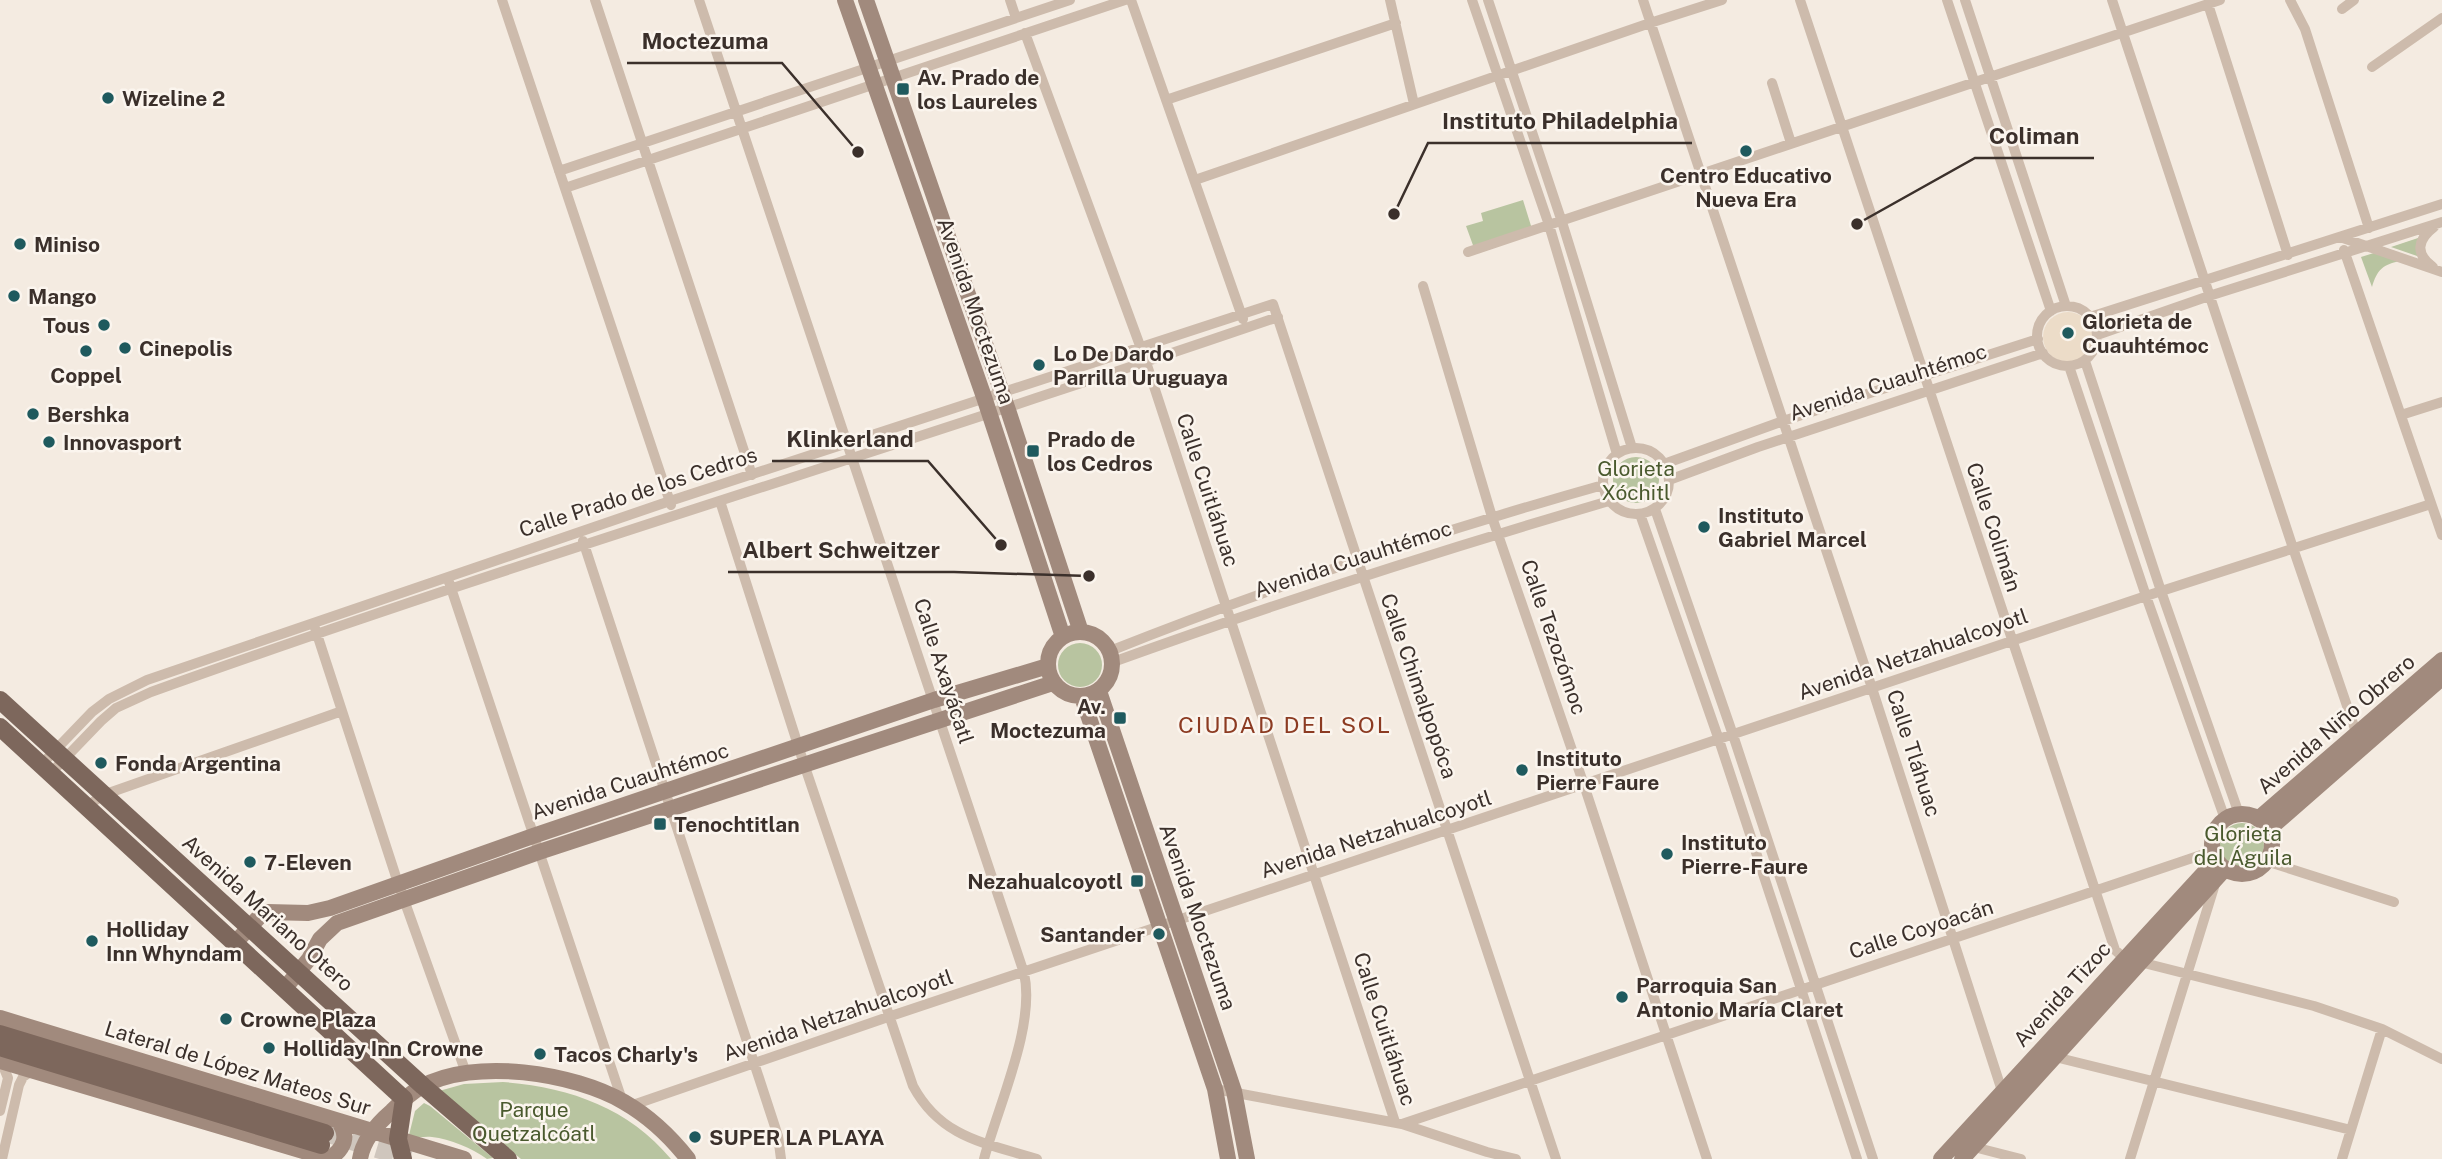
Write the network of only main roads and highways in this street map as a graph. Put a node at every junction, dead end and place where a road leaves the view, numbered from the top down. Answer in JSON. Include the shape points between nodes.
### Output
{"nodes":[{"id":1,"x":0,"y":700,"type":"edge"},
{"id":2,"x":0,"y":727,"type":"edge"},
{"id":3,"x":0,"y":1034,"type":"edge"},
{"id":4,"x":0,"y":1056,"type":"edge"},
{"id":5,"x":328,"y":1143,"type":"edge"},
{"id":6,"x":403,"y":1159,"type":"edge"},
{"id":7,"x":508,"y":1159,"type":"edge"}],
"edges":[{"from":1,"to":7,"type":"main road","name":"Avenida Mariano Otero"},
{"from":2,"to":6,"type":"main road","name":"Avenida Mariano Otero","via":[[404,1099],[398,1139]]},
{"from":3,"to":5,"type":"main road"},
{"from":4,"to":5,"type":"main road"}]}
